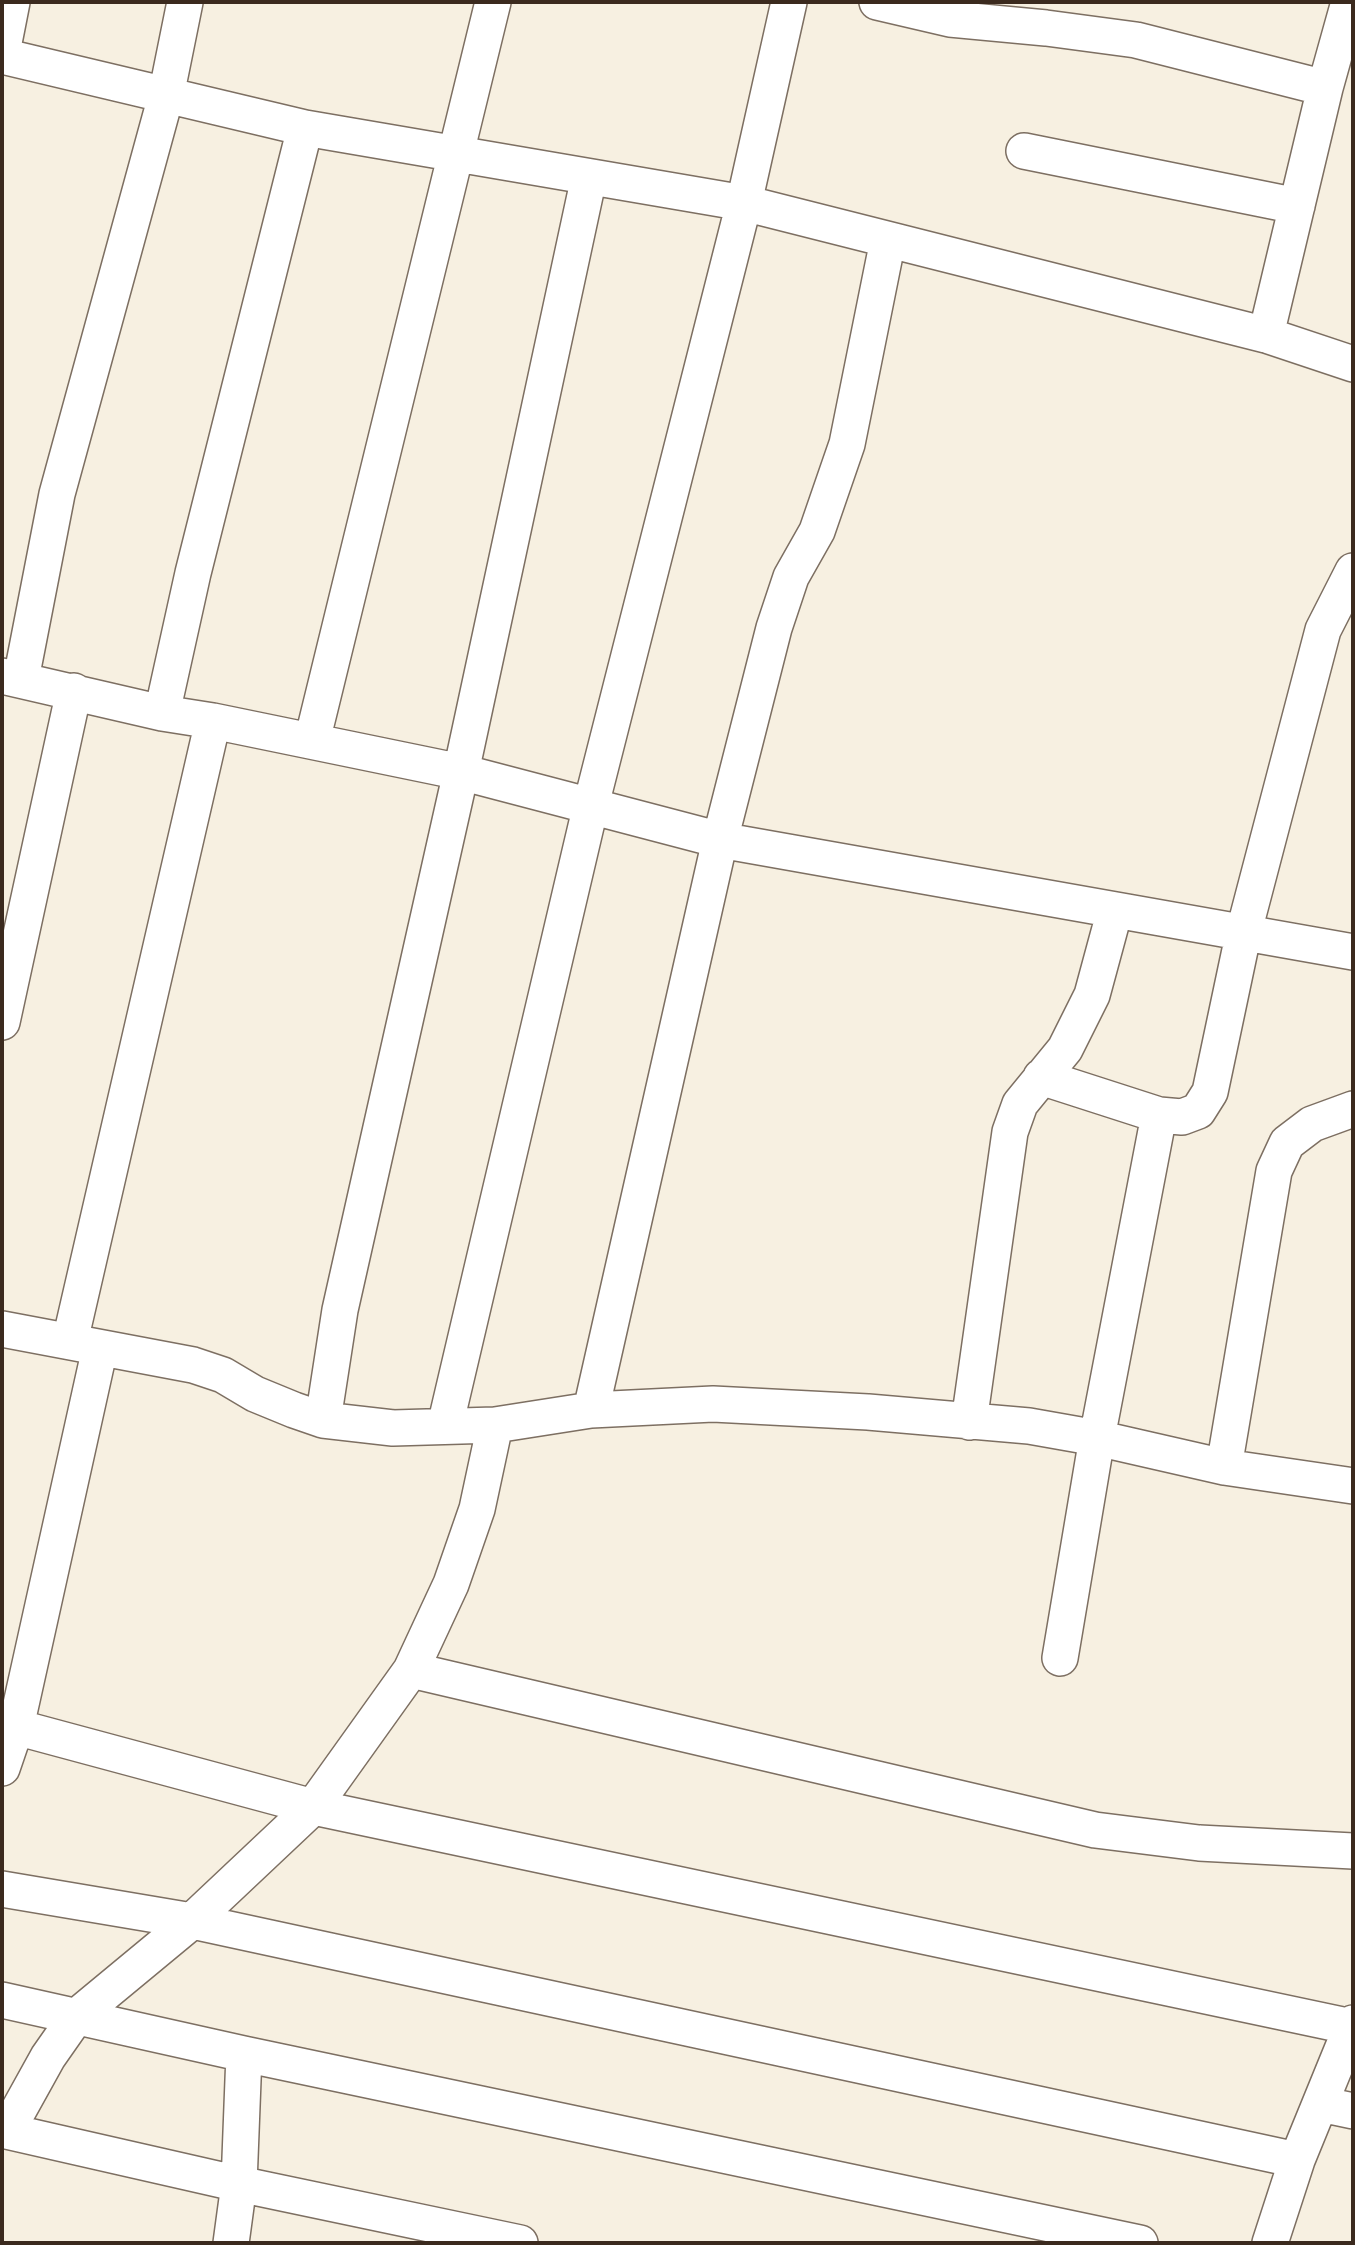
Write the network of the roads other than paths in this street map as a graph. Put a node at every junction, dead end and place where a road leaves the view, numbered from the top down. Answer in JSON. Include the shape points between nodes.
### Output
{"nodes":[{"id":1,"x":12,"y":2,"type":"edge"},
{"id":2,"x":184,"y":2,"type":"edge"},
{"id":3,"x":493,"y":2,"type":"edge"},
{"id":4,"x":789,"y":2,"type":"edge"},
{"id":5,"x":877,"y":2,"type":"edge"},
{"id":6,"x":1349,"y":2,"type":"edge"},
{"id":7,"x":2,"y":55,"type":"edge"},
{"id":8,"x":1325,"y":88,"type":"junction"},
{"id":9,"x":166,"y":96,"type":"junction"},
{"id":10,"x":305,"y":128,"type":"junction"},
{"id":11,"x":1024,"y":151,"type":"dead end"},
{"id":12,"x":457,"y":154,"type":"junction"},
{"id":13,"x":589,"y":177,"type":"junction"},
{"id":14,"x":744,"y":203,"type":"junction"},
{"id":15,"x":1297,"y":206,"type":"junction"},
{"id":16,"x":888,"y":240,"type":"junction"},
{"id":17,"x":1265,"y":335,"type":"junction"},
{"id":18,"x":1353,"y":364,"type":"edge"},
{"id":19,"x":1353,"y":571,"type":"edge"},
{"id":20,"x":11,"y":678,"type":"edge"},
{"id":21,"x":74,"y":691,"type":"junction"},
{"id":22,"x":162,"y":713,"type":"junction"},
{"id":23,"x":213,"y":721,"type":"junction"},
{"id":24,"x":312,"y":741,"type":"junction"},
{"id":25,"x":461,"y":772,"type":"junction"},
{"id":26,"x":591,"y":805,"type":"junction"},
{"id":27,"x":720,"y":840,"type":"junction"},
{"id":28,"x":1115,"y":909,"type":"junction"},
{"id":29,"x":1244,"y":931,"type":"junction"},
{"id":30,"x":1353,"y":952,"type":"edge"},
{"id":31,"x":2,"y":1022,"type":"edge"},
{"id":32,"x":1041,"y":1077,"type":"junction"},
{"id":33,"x":1353,"y":1109,"type":"edge"},
{"id":34,"x":1159,"y":1115,"type":"junction"},
{"id":35,"x":2,"y":1329,"type":"edge"},
{"id":36,"x":85,"y":1345,"type":"junction"},
{"id":37,"x":591,"y":1410,"type":"junction"},
{"id":38,"x":323,"y":1420,"type":"junction"},
{"id":39,"x":969,"y":1422,"type":"junction"},
{"id":40,"x":495,"y":1425,"type":"junction"},
{"id":41,"x":445,"y":1426,"type":"junction"},
{"id":42,"x":1097,"y":1438,"type":"junction"},
{"id":43,"x":1224,"y":1467,"type":"junction"},
{"id":44,"x":1353,"y":1486,"type":"edge"},
{"id":45,"x":1060,"y":1658,"type":"dead end"},
{"id":46,"x":411,"y":1670,"type":"junction"},
{"id":47,"x":16,"y":1727,"type":"junction"},
{"id":48,"x":2,"y":1768,"type":"edge"},
{"id":49,"x":313,"y":1807,"type":"junction"},
{"id":50,"x":1353,"y":1851,"type":"edge"},
{"id":51,"x":2,"y":1889,"type":"edge"},
{"id":52,"x":191,"y":1921,"type":"junction"},
{"id":53,"x":2,"y":2000,"type":"edge"},
{"id":54,"x":76,"y":2017,"type":"junction"},
{"id":55,"x":1353,"y":2025,"type":"edge"},
{"id":56,"x":244,"y":2054,"type":"junction"},
{"id":57,"x":1320,"y":2104,"type":"junction"},
{"id":58,"x":1353,"y":2111,"type":"edge"},
{"id":59,"x":5,"y":2130,"type":"edge"},
{"id":60,"x":1297,"y":2160,"type":"junction"},
{"id":61,"x":239,"y":2184,"type":"junction"},
{"id":62,"x":1120,"y":2241,"type":"edge"},
{"id":63,"x":231,"y":2243,"type":"edge"},
{"id":64,"x":520,"y":2243,"type":"edge"},
{"id":65,"x":1270,"y":2243,"type":"edge"}],
"edges":[{"from":1,"to":7,"type":"street"},
{"from":2,"to":9,"type":"street"},
{"from":3,"to":12,"type":"street"},
{"from":4,"to":14,"type":"street"},
{"from":5,"to":8,"type":"street","via":[[950,19],[1136,40]]},
{"from":6,"to":8,"type":"street"},
{"from":7,"to":9,"type":"street"},
{"from":8,"to":15,"type":"street"},
{"from":9,"to":10,"type":"street"},
{"from":9,"to":20,"type":"street"},
{"from":10,"to":12,"type":"street"},
{"from":10,"to":22,"type":"street"},
{"from":11,"to":15,"type":"street"},
{"from":12,"to":13,"type":"street"},
{"from":12,"to":24,"type":"street"},
{"from":13,"to":14,"type":"street"},
{"from":13,"to":25,"type":"street"},
{"from":14,"to":16,"type":"street"},
{"from":14,"to":26,"type":"street"},
{"from":15,"to":17,"type":"street"},
{"from":16,"to":17,"type":"street"},
{"from":16,"to":27,"type":"street","via":[[847,444],[817,531],[791,577],[774,628]]},
{"from":17,"to":18,"type":"street"},
{"from":19,"to":29,"type":"street","via":[[1323,630]]},
{"from":20,"to":21,"type":"street"},
{"from":21,"to":22,"type":"street"},
{"from":21,"to":31,"type":"street"},
{"from":22,"to":23,"type":"street"},
{"from":23,"to":24,"type":"street"},
{"from":23,"to":36,"type":"street"},
{"from":24,"to":25,"type":"street"},
{"from":25,"to":26,"type":"street"},
{"from":25,"to":38,"type":"street","via":[[340,1310]]},
{"from":26,"to":27,"type":"street"},
{"from":26,"to":41,"type":"street"},
{"from":27,"to":28,"type":"street"},
{"from":27,"to":37,"type":"street"},
{"from":28,"to":29,"type":"street"},
{"from":28,"to":32,"type":"street","via":[[1092,995],[1065,1049]]},
{"from":29,"to":30,"type":"street"},
{"from":29,"to":34,"type":"street","via":[[1210,1092],[1198,1111],[1182,1117]]},
{"from":32,"to":34,"type":"street"},
{"from":32,"to":39,"type":"street","via":[[1020,1104],[1010,1132]]},
{"from":33,"to":43,"type":"street","via":[[1312,1124],[1287,1143],[1274,1171]]},
{"from":34,"to":42,"type":"street"},
{"from":35,"to":36,"type":"street"},
{"from":36,"to":38,"type":"street","via":[[193,1365]]},
{"from":36,"to":47,"type":"street"},
{"from":37,"to":39,"type":"street","via":[[713,1404]]},
{"from":37,"to":40,"type":"street"},
{"from":38,"to":41,"type":"street","via":[[393,1428]]},
{"from":39,"to":42,"type":"street"},
{"from":40,"to":41,"type":"street"},
{"from":40,"to":46,"type":"street","via":[[477,1509],[451,1584]]},
{"from":42,"to":43,"type":"street"},
{"from":42,"to":45,"type":"street"},
{"from":43,"to":44,"type":"street"},
{"from":46,"to":49,"type":"street"},
{"from":46,"to":50,"type":"street","via":[[1095,1830],[1199,1843]]},
{"from":47,"to":48,"type":"street"},
{"from":47,"to":49,"type":"street"},
{"from":49,"to":52,"type":"street"},
{"from":49,"to":55,"type":"street"},
{"from":51,"to":52,"type":"street"},
{"from":52,"to":54,"type":"street"},
{"from":52,"to":60,"type":"street"},
{"from":53,"to":54,"type":"street"},
{"from":54,"to":56,"type":"street"},
{"from":54,"to":59,"type":"street"},
{"from":55,"to":57,"type":"street"},
{"from":56,"to":61,"type":"street"},
{"from":56,"to":62,"type":"street"},
{"from":57,"to":58,"type":"street"},
{"from":57,"to":60,"type":"street"},
{"from":59,"to":61,"type":"street"},
{"from":60,"to":65,"type":"street"},
{"from":61,"to":63,"type":"street"},
{"from":61,"to":64,"type":"street"}]}
